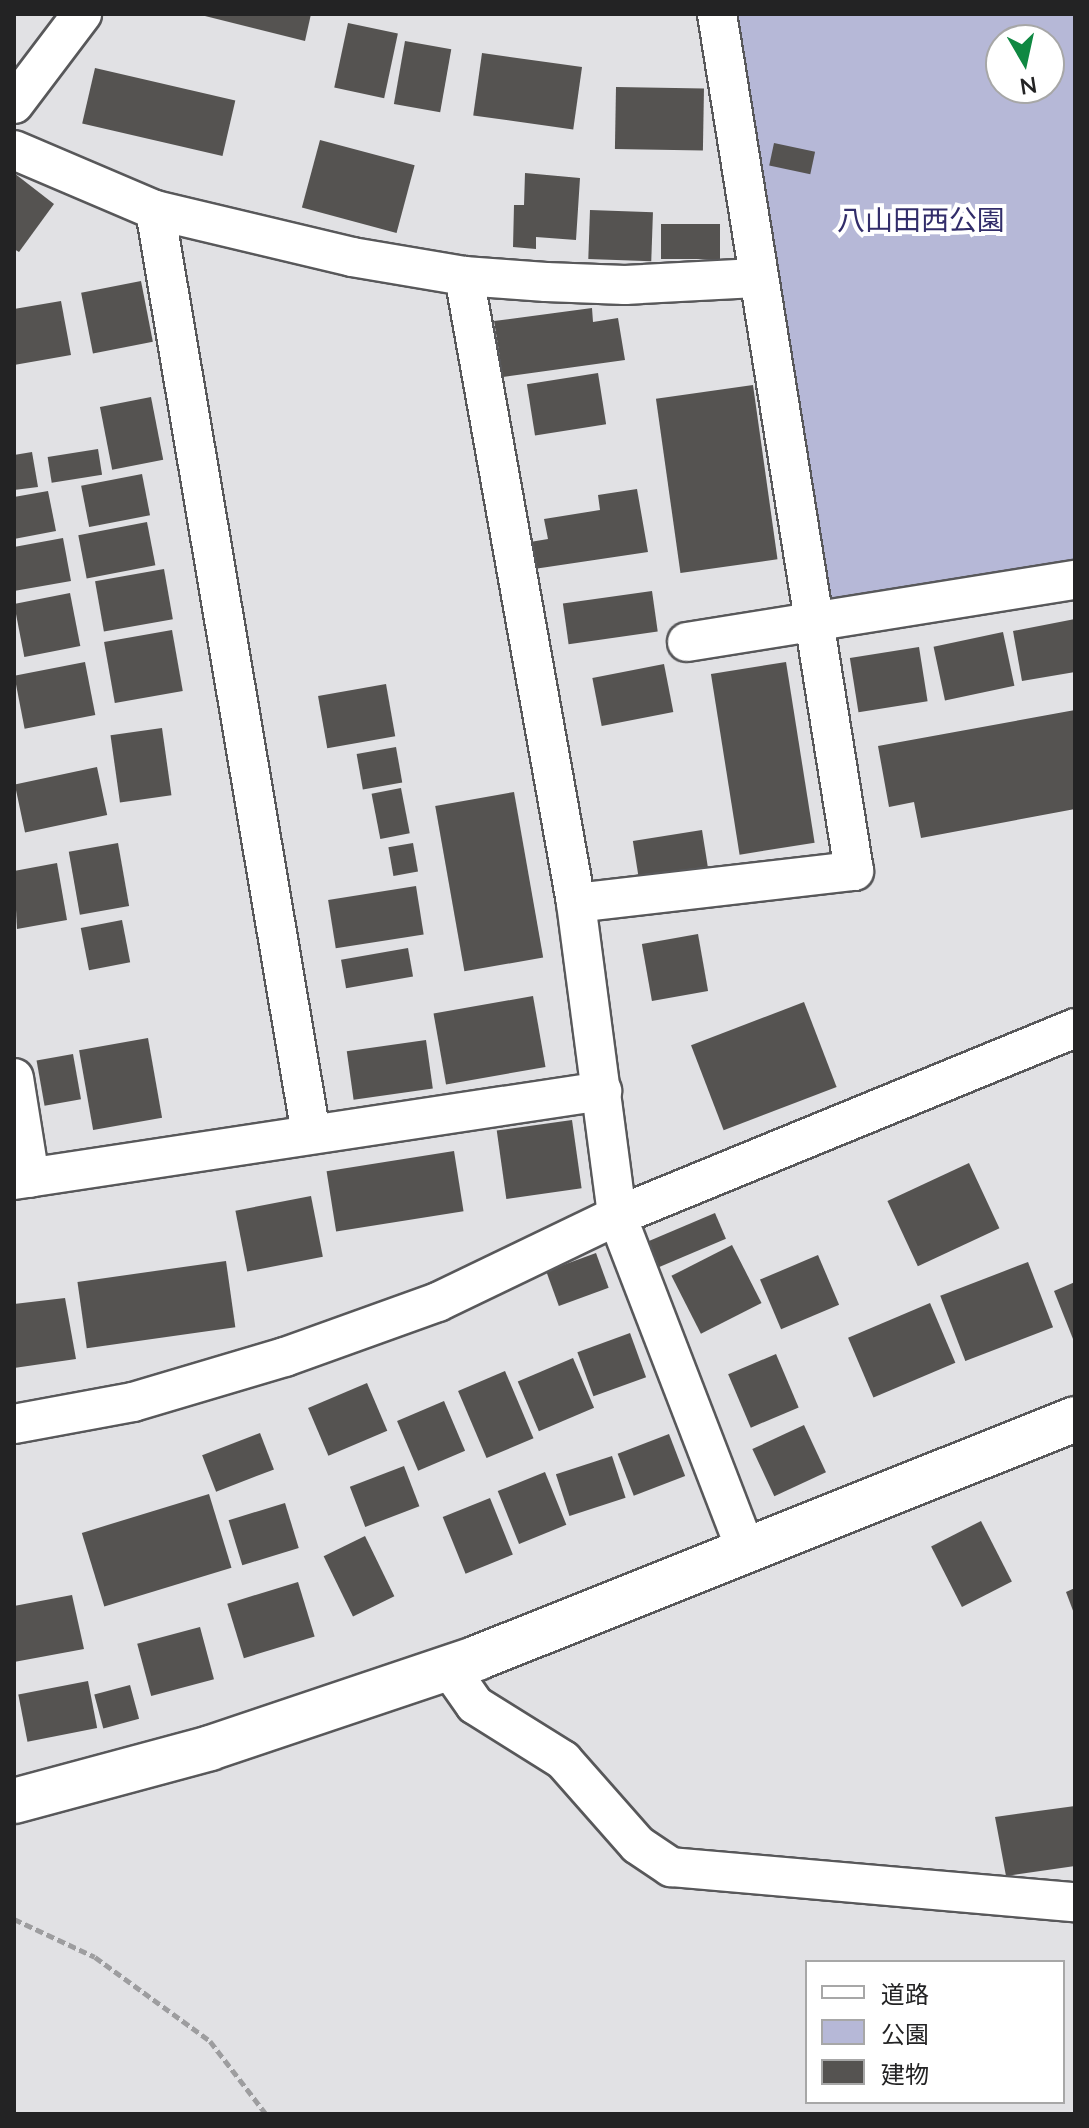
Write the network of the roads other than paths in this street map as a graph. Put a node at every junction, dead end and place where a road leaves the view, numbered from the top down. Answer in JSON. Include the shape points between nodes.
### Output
{"nodes":[{"id":1,"x":82,"y":14,"type":"edge"},
{"id":2,"x":717,"y":14,"type":"edge"},
{"id":3,"x":14,"y":104,"type":"edge"},
{"id":4,"x":14,"y":150,"type":"edge"},
{"id":5,"x":155,"y":210,"type":"junction"},
{"id":6,"x":464,"y":276,"type":"junction"},
{"id":7,"x":756,"y":278,"type":"junction"},
{"id":8,"x":1075,"y":580,"type":"edge"},
{"id":9,"x":819,"y":623,"type":"junction"},
{"id":10,"x":687,"y":642,"type":"dead end"},
{"id":11,"x":576,"y":903,"type":"junction"},
{"id":12,"x":1075,"y":1028,"type":"edge"},
{"id":13,"x":14,"y":1078,"type":"edge"},
{"id":14,"x":602,"y":1091,"type":"junction"},
{"id":15,"x":311,"y":1134,"type":"junction"},
{"id":16,"x":22,"y":1179,"type":"edge"},
{"id":17,"x":617,"y":1216,"type":"junction"},
{"id":18,"x":1075,"y":1419,"type":"edge"},
{"id":19,"x":14,"y":1424,"type":"edge"},
{"id":20,"x":747,"y":1553,"type":"junction"},
{"id":21,"x":449,"y":1668,"type":"junction"},
{"id":22,"x":14,"y":1801,"type":"edge"},
{"id":23,"x":1075,"y":1902,"type":"edge"}],
"edges":[{"from":1,"to":3,"type":"street"},
{"from":2,"to":7,"type":"street"},
{"from":4,"to":5,"type":"street"},
{"from":5,"to":6,"type":"street","via":[[338,254]]},
{"from":5,"to":15,"type":"street"},
{"from":6,"to":7,"type":"street","via":[[625,285]]},
{"from":6,"to":11,"type":"street"},
{"from":7,"to":9,"type":"street"},
{"from":8,"to":9,"type":"street"},
{"from":9,"to":10,"type":"street"},
{"from":9,"to":11,"type":"street","via":[[854,871]]},
{"from":11,"to":14,"type":"street"},
{"from":12,"to":17,"type":"street"},
{"from":13,"to":16,"type":"street"},
{"from":14,"to":15,"type":"street"},
{"from":14,"to":17,"type":"street"},
{"from":15,"to":16,"type":"street"},
{"from":17,"to":19,"type":"street","via":[[438,1302],[285,1357],[133,1402]]},
{"from":17,"to":20,"type":"street"},
{"from":18,"to":20,"type":"street"},
{"from":20,"to":21,"type":"street"},
{"from":21,"to":22,"type":"street","via":[[210,1748]]},
{"from":21,"to":23,"type":"street","via":[[475,1705],[563,1760],[638,1845],[671,1867]]}]}
